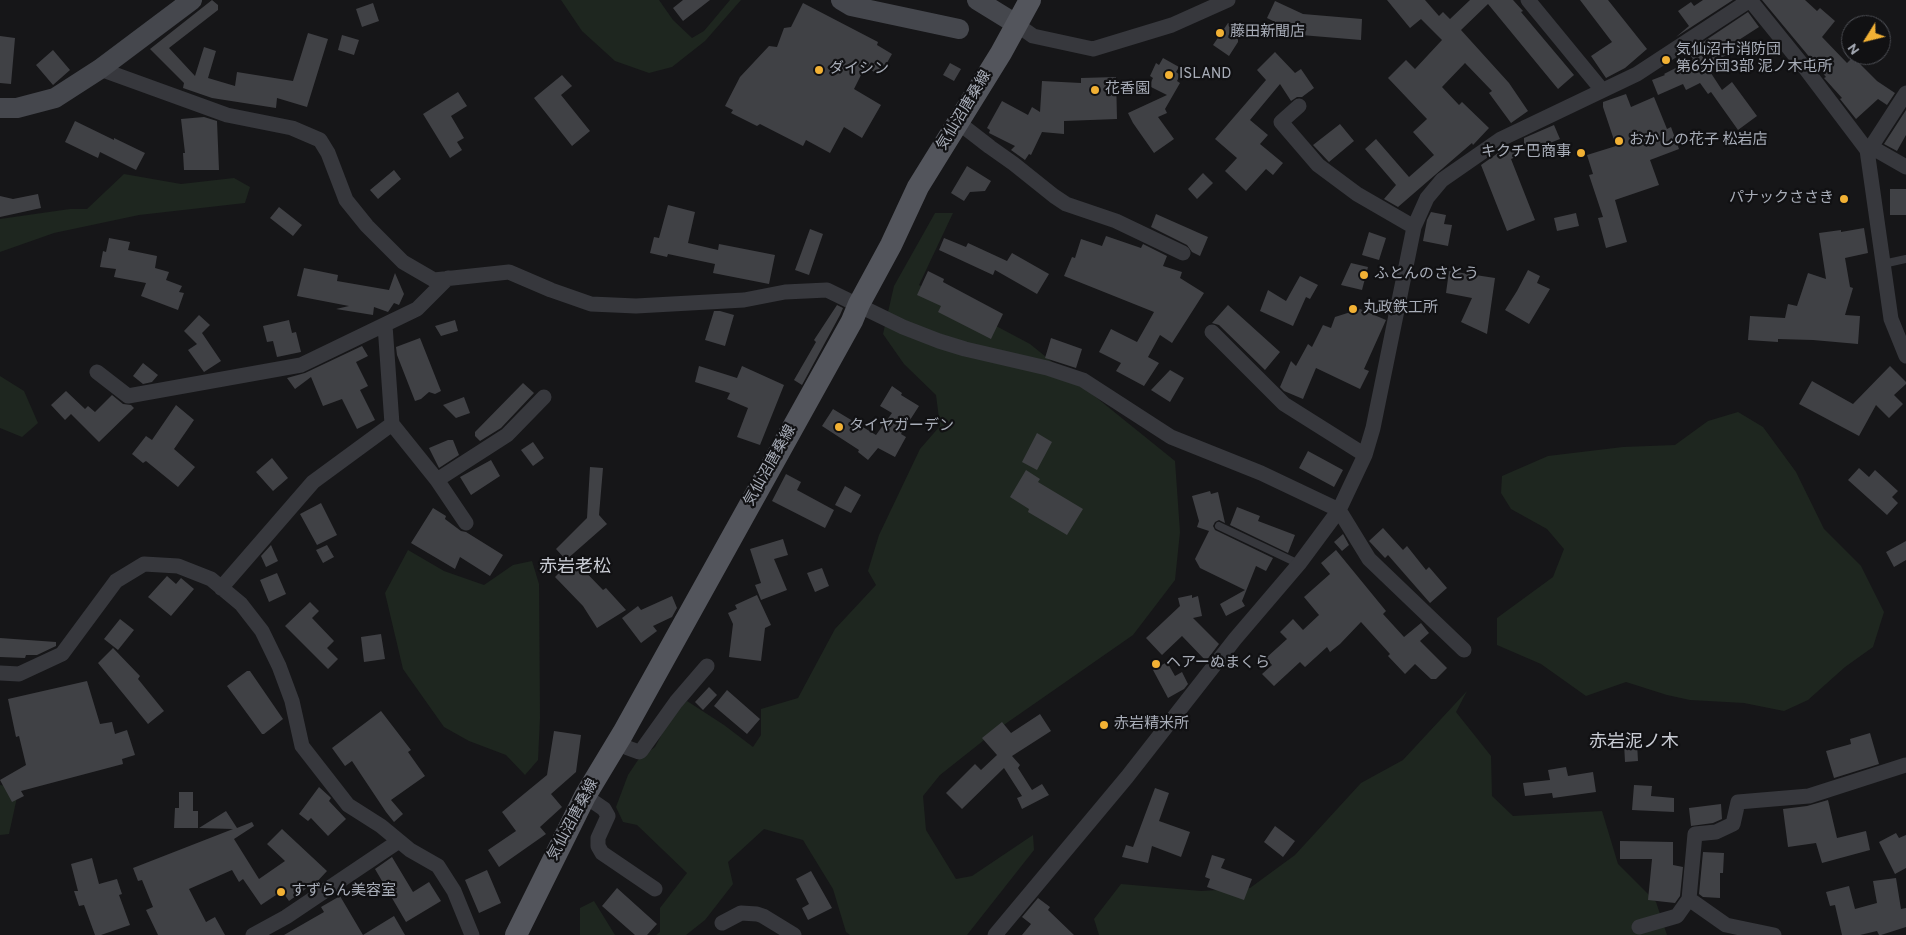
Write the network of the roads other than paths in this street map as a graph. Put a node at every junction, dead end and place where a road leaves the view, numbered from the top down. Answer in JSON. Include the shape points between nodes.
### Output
{"nodes":[{"id":1,"x":192,"y":0,"type":"edge"},
{"id":2,"x":841,"y":0,"type":"edge"},
{"id":3,"x":977,"y":0,"type":"edge"},
{"id":4,"x":1030,"y":0,"type":"edge"},
{"id":5,"x":1228,"y":0,"type":"edge"},
{"id":6,"x":1528,"y":0,"type":"edge"},
{"id":7,"x":1750,"y":0,"type":"edge"},
{"id":8,"x":1016,"y":24,"type":"junction"},
{"id":9,"x":959,"y":28,"type":"dead end"},
{"id":10,"x":100,"y":69,"type":"junction"},
{"id":11,"x":1602,"y":90,"type":"junction"},
{"id":12,"x":1906,"y":92,"type":"edge"},
{"id":13,"x":1299,"y":106,"type":"dead end"},
{"id":14,"x":0,"y":108,"type":"edge"},
{"id":15,"x":959,"y":123,"type":"junction"},
{"id":16,"x":1869,"y":149,"type":"junction"},
{"id":17,"x":1906,"y":167,"type":"edge"},
{"id":18,"x":1414,"y":227,"type":"junction"},
{"id":19,"x":1183,"y":253,"type":"dead end"},
{"id":20,"x":1906,"y":259,"type":"edge"},
{"id":21,"x":1883,"y":264,"type":"junction"},
{"id":22,"x":448,"y":278,"type":"junction"},
{"id":23,"x":859,"y":304,"type":"junction"},
{"id":24,"x":385,"y":325,"type":"junction"},
{"id":25,"x":1212,"y":332,"type":"dead end"},
{"id":26,"x":1906,"y":356,"type":"edge"},
{"id":27,"x":97,"y":372,"type":"dead end"},
{"id":28,"x":544,"y":397,"type":"dead end"},
{"id":29,"x":392,"y":424,"type":"junction"},
{"id":30,"x":1365,"y":455,"type":"junction"},
{"id":31,"x":437,"y":480,"type":"junction"},
{"id":32,"x":1339,"y":510,"type":"junction"},
{"id":33,"x":466,"y":523,"type":"dead end"},
{"id":34,"x":1219,"y":526,"type":"dead end"},
{"id":35,"x":1299,"y":564,"type":"junction"},
{"id":36,"x":221,"y":588,"type":"junction"},
{"id":37,"x":1464,"y":650,"type":"dead end"},
{"id":38,"x":707,"y":666,"type":"dead end"},
{"id":39,"x":0,"y":673,"type":"edge"},
{"id":40,"x":618,"y":742,"type":"junction"},
{"id":41,"x":1906,"y":765,"type":"edge"},
{"id":42,"x":584,"y":796,"type":"junction"},
{"id":43,"x":399,"y":841,"type":"junction"},
{"id":44,"x":655,"y":889,"type":"dead end"},
{"id":45,"x":1689,"y":899,"type":"junction"},
{"id":46,"x":722,"y":923,"type":"dead end"},
{"id":47,"x":1639,"y":926,"type":"dead end"},
{"id":48,"x":253,"y":935,"type":"edge"},
{"id":49,"x":472,"y":935,"type":"edge"},
{"id":50,"x":516,"y":935,"type":"edge"},
{"id":51,"x":794,"y":935,"type":"edge"},
{"id":52,"x":995,"y":935,"type":"edge"},
{"id":53,"x":1774,"y":935,"type":"edge"}],
"edges":[{"from":1,"to":10,"type":"street"},
{"from":2,"to":9,"type":"street","via":[[851,6]]},
{"from":3,"to":8,"type":"street"},
{"from":4,"to":8,"type":"main road","name":"気仙沼唐桑線"},
{"from":5,"to":8,"type":"street","via":[[1172,25],[1093,49],[1033,36]]},
{"from":6,"to":11,"type":"street"},
{"from":7,"to":11,"type":"street","via":[[1637,74]]},
{"from":7,"to":16,"type":"street"},
{"from":8,"to":15,"type":"main road","name":"気仙沼唐桑線"},
{"from":10,"to":14,"type":"street","via":[[55,98],[17,108]]},
{"from":10,"to":22,"type":"street","via":[[226,115],[292,128],[320,140],[346,200],[367,226],[403,262],[434,280]]},
{"from":11,"to":18,"type":"street","via":[[1501,139],[1442,180],[1427,198]]},
{"from":12,"to":16,"type":"street"},
{"from":13,"to":18,"type":"street","via":[[1281,122],[1318,165],[1357,194]]},
{"from":15,"to":19,"type":"street","via":[[1066,204],[1116,221]]},
{"from":15,"to":23,"type":"main road","name":"気仙沼唐桑線","via":[[918,187]]},
{"from":16,"to":17,"type":"street"},
{"from":16,"to":21,"type":"street"},
{"from":18,"to":30,"type":"street"},
{"from":20,"to":21,"type":"lane"},
{"from":21,"to":26,"type":"street","via":[[1891,319]]},
{"from":22,"to":23,"type":"street","via":[[509,272],[591,304],[693,304],[827,290]]},
{"from":22,"to":24,"type":"street","via":[[418,309]]},
{"from":23,"to":32,"type":"street","via":[[903,327],[965,350],[1047,368],[1084,380],[1171,437],[1261,473]]},
{"from":23,"to":40,"type":"main road","name":"気仙沼唐桑線"},
{"from":24,"to":27,"type":"street","via":[[301,365],[128,396]]},
{"from":24,"to":29,"type":"street"},
{"from":25,"to":30,"type":"street","via":[[1284,404]]},
{"from":28,"to":31,"type":"street","via":[[506,435]]},
{"from":29,"to":31,"type":"street"},
{"from":29,"to":36,"type":"street","via":[[313,482]]},
{"from":30,"to":32,"type":"street"},
{"from":31,"to":33,"type":"street"},
{"from":32,"to":35,"type":"street"},
{"from":32,"to":37,"type":"street","via":[[1370,559]]},
{"from":34,"to":35,"type":"lane"},
{"from":35,"to":52,"type":"street"},
{"from":36,"to":39,"type":"street","via":[[211,580],[178,566],[144,564],[116,581],[62,654],[19,674]]},
{"from":36,"to":43,"type":"street","via":[[241,604],[262,631],[292,701],[302,746],[348,805]]},
{"from":38,"to":40,"type":"street","via":[[641,751]]},
{"from":40,"to":42,"type":"main road","name":"気仙沼唐桑線"},
{"from":41,"to":45,"type":"street","via":[[1809,796],[1738,802],[1734,824],[1716,832],[1695,834]]},
{"from":42,"to":44,"type":"street","via":[[604,808],[608,816],[598,838],[602,853]]},
{"from":42,"to":50,"type":"main road","name":"気仙沼唐桑線"},
{"from":43,"to":48,"type":"street","via":[[286,917]]},
{"from":43,"to":49,"type":"street","via":[[438,866],[454,891]]},
{"from":45,"to":47,"type":"street","via":[[1677,916]]},
{"from":45,"to":53,"type":"street","via":[[1726,925]]},
{"from":46,"to":51,"type":"street","via":[[741,913],[756,914]]}]}
